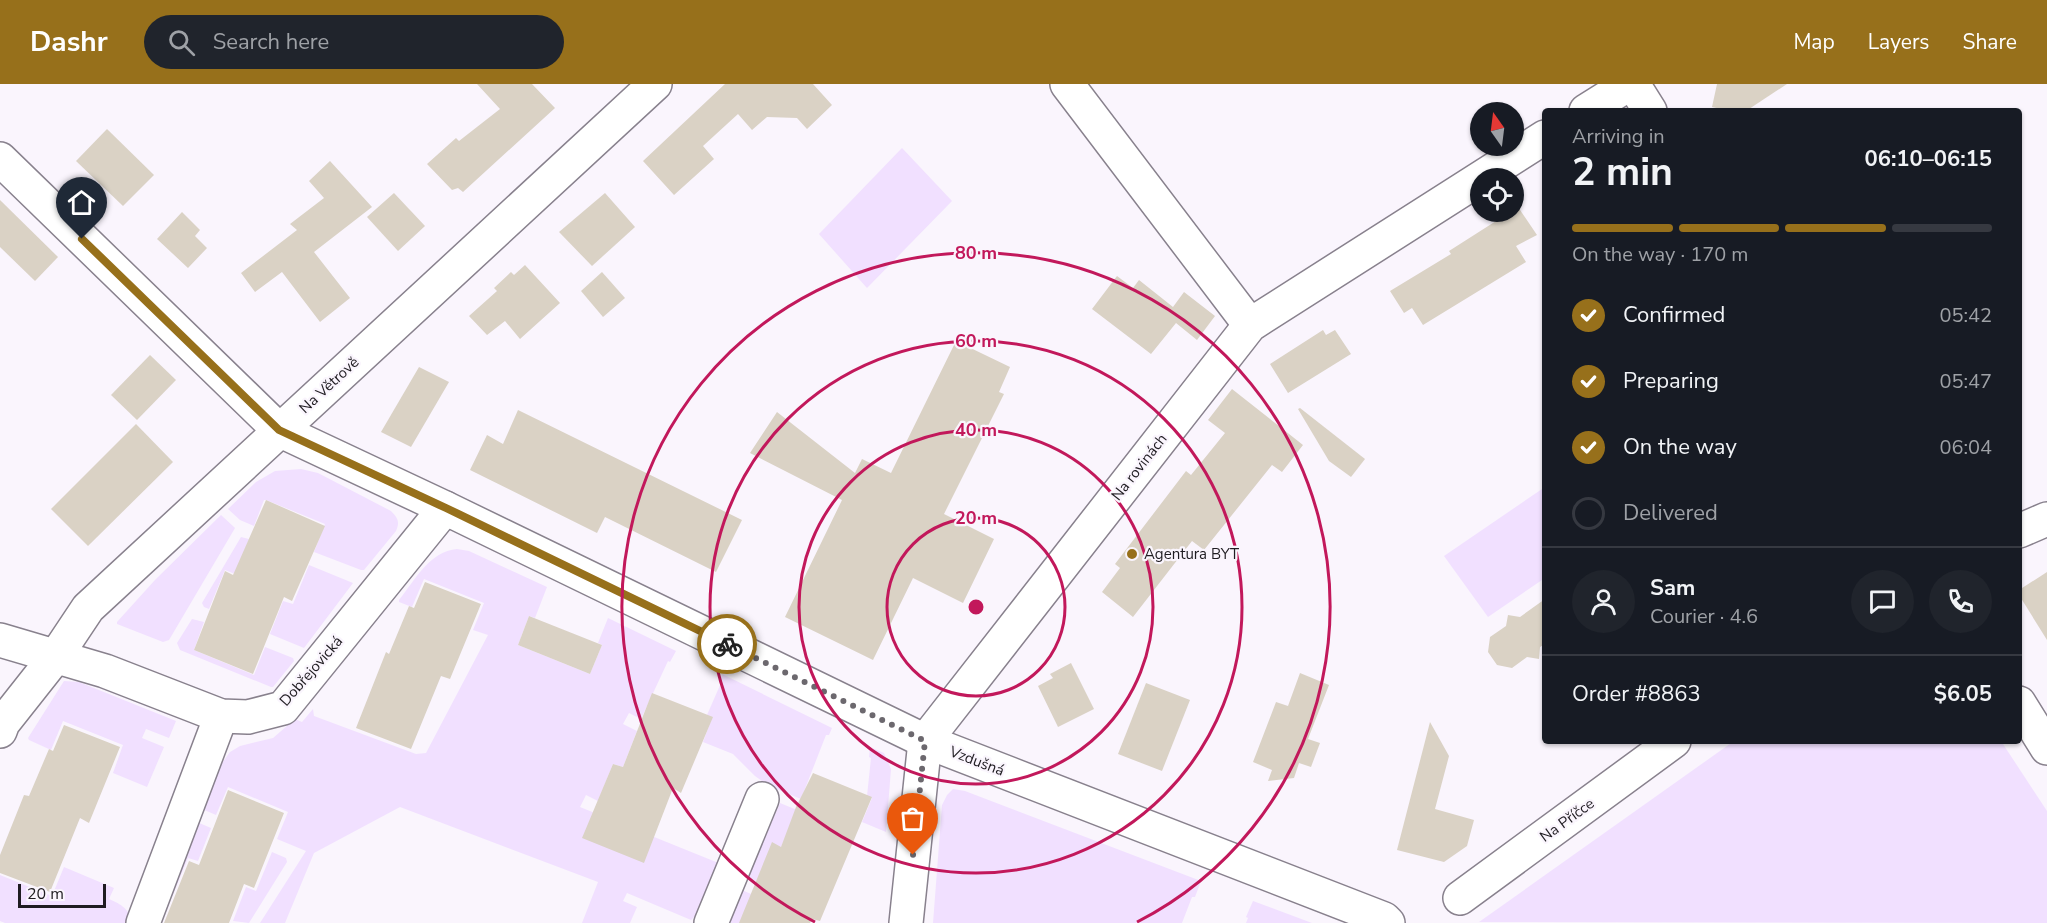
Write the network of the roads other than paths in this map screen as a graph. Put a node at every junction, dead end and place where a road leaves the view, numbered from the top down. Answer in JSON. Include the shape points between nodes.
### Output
{"nodes":[{"id":1,"x":655,"y":84,"type":"edge"},
{"id":2,"x":1067,"y":84,"type":"edge"},
{"id":3,"x":1631,"y":84,"type":"edge"},
{"id":4,"x":1591,"y":108,"type":"edge"},
{"id":5,"x":1648,"y":108,"type":"edge"},
{"id":6,"x":1542,"y":139,"type":"edge"},
{"id":7,"x":0,"y":159,"type":"edge"},
{"id":8,"x":1250,"y":325,"type":"junction"},
{"id":9,"x":279,"y":430,"type":"junction"},
{"id":10,"x":446,"y":508,"type":"junction"},
{"id":11,"x":2047,"y":519,"type":"edge"},
{"id":12,"x":2022,"y":530,"type":"edge"},
{"id":13,"x":0,"y":640,"type":"edge"},
{"id":14,"x":56,"y":656,"type":"junction"},
{"id":15,"x":2022,"y":708,"type":"edge"},
{"id":16,"x":221,"y":716,"type":"junction"},
{"id":17,"x":0,"y":731,"type":"edge"},
{"id":18,"x":925,"y":741,"type":"junction"},
{"id":19,"x":1670,"y":744,"type":"edge"},
{"id":20,"x":2047,"y":748,"type":"edge"},
{"id":21,"x":762,"y":800,"type":"dead end"},
{"id":22,"x":1460,"y":898,"type":"dead end"},
{"id":23,"x":1384,"y":922,"type":"edge"},
{"id":24,"x":143,"y":923,"type":"edge"},
{"id":25,"x":711,"y":923,"type":"edge"},
{"id":26,"x":906,"y":923,"type":"edge"}],
"edges":[{"from":1,"to":9,"type":"street","name":"Na Větrově"},
{"from":2,"to":8,"type":"street"},
{"from":3,"to":4,"type":"street"},
{"from":3,"to":5,"type":"street"},
{"from":6,"to":8,"type":"street","name":"Na rovinách"},
{"from":7,"to":9,"type":"street","name":"Vzdušná"},
{"from":8,"to":18,"type":"street","name":"Na rovinách"},
{"from":9,"to":10,"type":"street","name":"Vzdušná"},
{"from":9,"to":14,"type":"street","name":"Na Větrově","via":[[88,608]]},
{"from":10,"to":16,"type":"street","name":"Dobřejovická","via":[[283,708],[248,717]]},
{"from":10,"to":18,"type":"street","name":"Vzdušná"},
{"from":11,"to":12,"type":"street"},
{"from":13,"to":14,"type":"street","name":"Dobřejovická"},
{"from":14,"to":16,"type":"street","name":"Dobřejovická"},
{"from":14,"to":17,"type":"street","name":"Na Větrově"},
{"from":15,"to":20,"type":"street"},
{"from":16,"to":24,"type":"street"},
{"from":18,"to":23,"type":"street","name":"Vzdušná"},
{"from":18,"to":26,"type":"street"},
{"from":19,"to":22,"type":"street","name":"Na Příčce"},
{"from":21,"to":25,"type":"street"}]}
